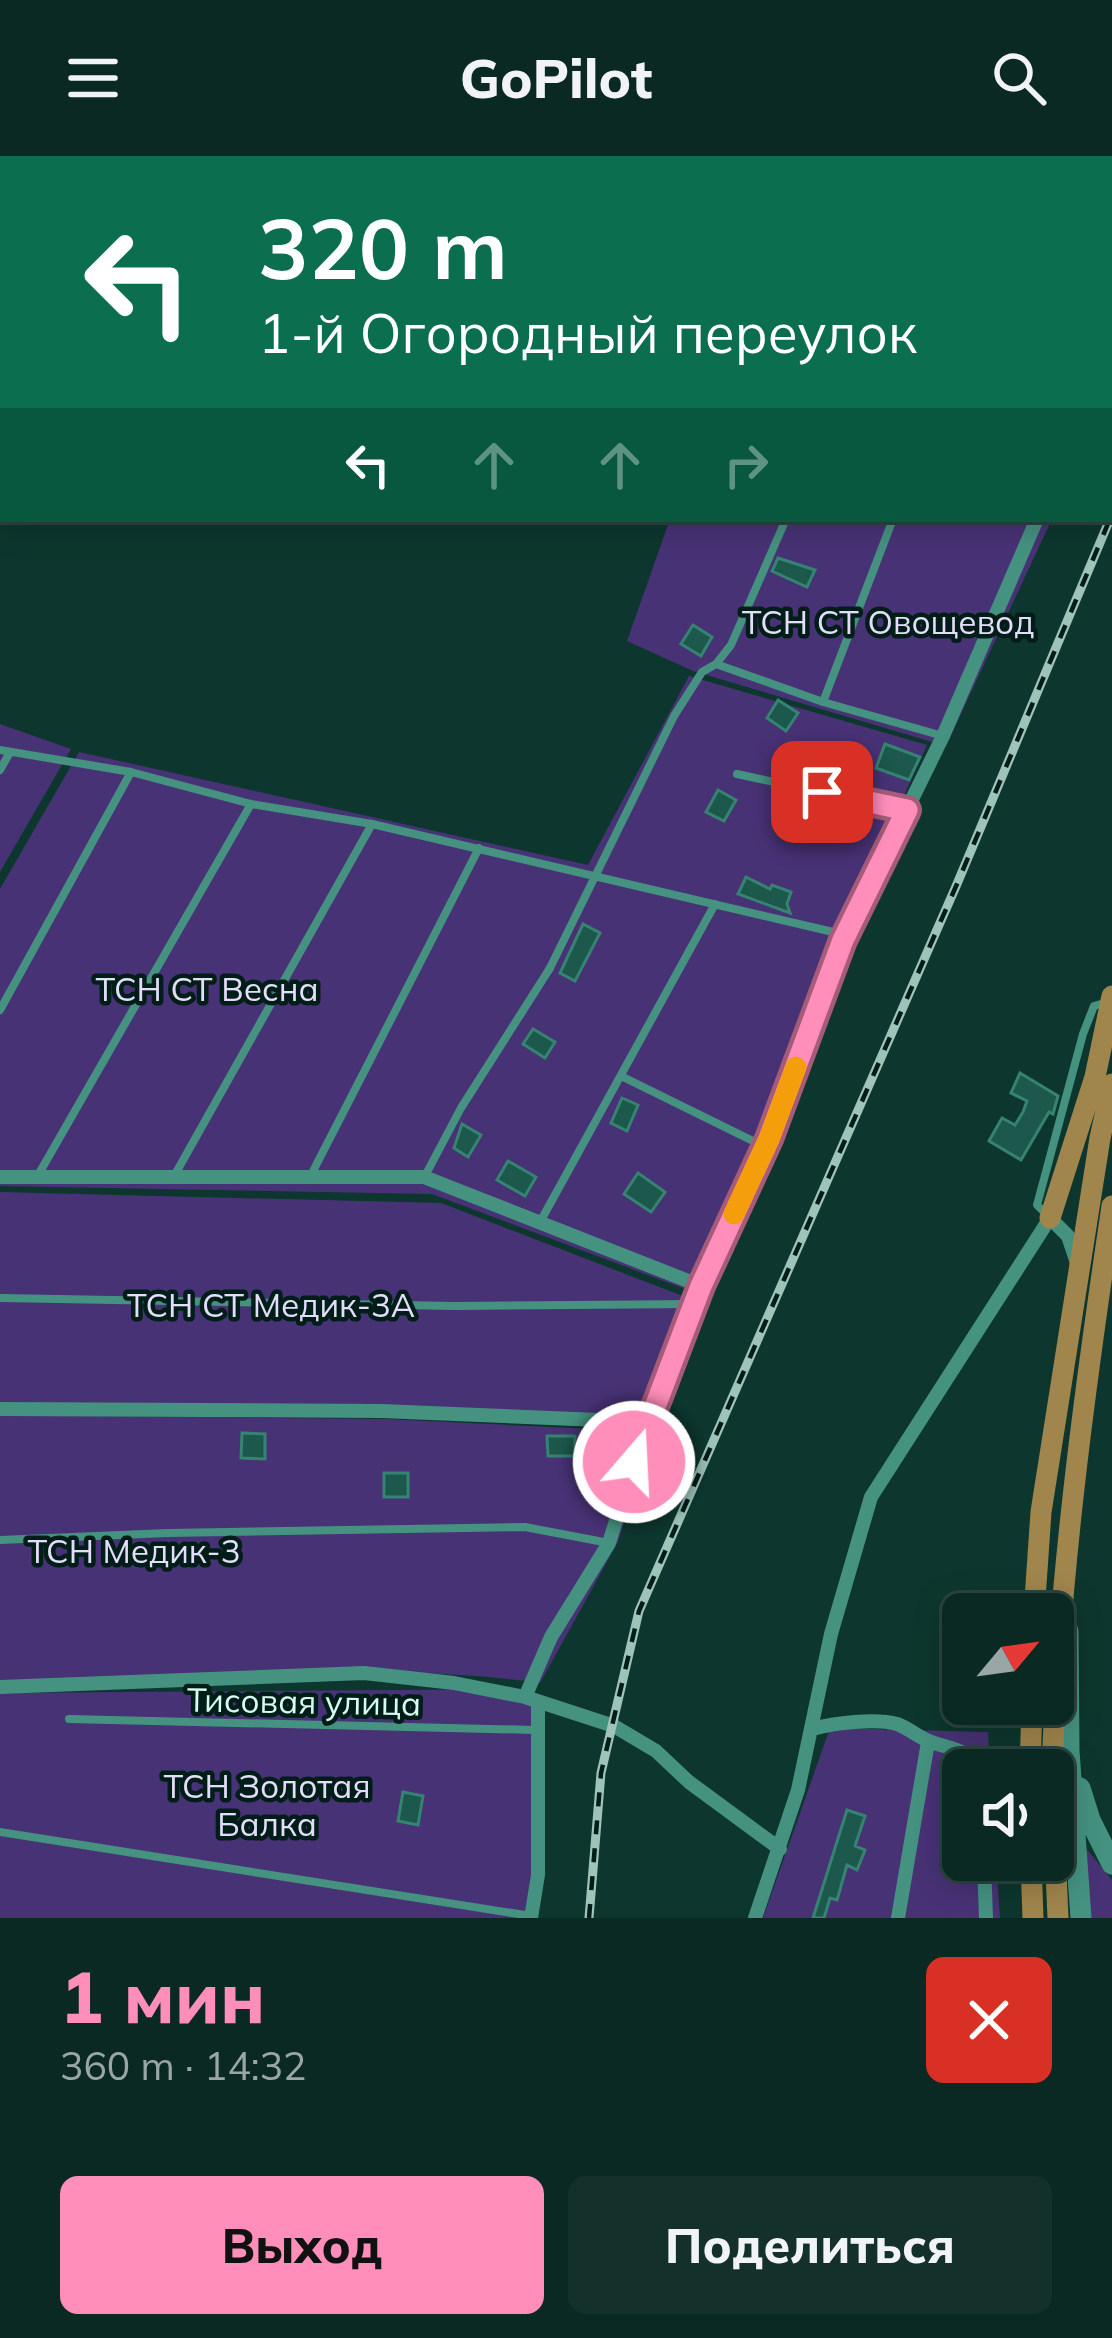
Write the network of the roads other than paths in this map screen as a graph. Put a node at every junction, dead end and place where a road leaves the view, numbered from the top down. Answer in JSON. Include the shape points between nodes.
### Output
{"nodes":[{"id":1,"x":785,"y":522,"type":"edge"},
{"id":2,"x":891,"y":522,"type":"edge"},
{"id":3,"x":1036,"y":522,"type":"edge"},
{"id":4,"x":716,"y":664,"type":"junction"},
{"id":5,"x":824,"y":702,"type":"junction"},
{"id":6,"x":944,"y":736,"type":"junction"},
{"id":7,"x":5,"y":752,"type":"edge"},
{"id":8,"x":0,"y":770,"type":"edge"},
{"id":9,"x":130,"y":772,"type":"junction"},
{"id":10,"x":737,"y":775,"type":"dead end"},
{"id":11,"x":251,"y":805,"type":"junction"},
{"id":12,"x":907,"y":810,"type":"junction"},
{"id":13,"x":372,"y":824,"type":"junction"},
{"id":14,"x":478,"y":848,"type":"junction"},
{"id":15,"x":595,"y":876,"type":"junction"},
{"id":16,"x":715,"y":904,"type":"junction"},
{"id":17,"x":846,"y":934,"type":"junction"},
{"id":18,"x":1112,"y":998,"type":"edge"},
{"id":19,"x":0,"y":1010,"type":"edge"},
{"id":20,"x":621,"y":1076,"type":"junction"},
{"id":21,"x":1112,"y":1084,"type":"edge"},
{"id":22,"x":766,"y":1147,"type":"junction"},
{"id":23,"x":0,"y":1177,"type":"edge"},
{"id":24,"x":37,"y":1177,"type":"junction"},
{"id":25,"x":424,"y":1177,"type":"junction"},
{"id":26,"x":173,"y":1178,"type":"junction"},
{"id":27,"x":309,"y":1178,"type":"junction"},
{"id":28,"x":1112,"y":1206,"type":"edge"},
{"id":29,"x":1051,"y":1218,"type":"junction"},
{"id":30,"x":538,"y":1225,"type":"junction"},
{"id":31,"x":1078,"y":1268,"type":"junction"},
{"id":32,"x":701,"y":1286,"type":"junction"},
{"id":33,"x":0,"y":1298,"type":"edge"},
{"id":34,"x":694,"y":1304,"type":"junction"},
{"id":35,"x":0,"y":1409,"type":"edge"},
{"id":36,"x":647,"y":1423,"type":"junction"},
{"id":37,"x":0,"y":1540,"type":"edge"},
{"id":38,"x":609,"y":1543,"type":"junction"},
{"id":39,"x":1064,"y":1564,"type":"junction"},
{"id":40,"x":1035,"y":1593,"type":"edge"},
{"id":41,"x":0,"y":1687,"type":"edge"},
{"id":42,"x":531,"y":1700,"type":"junction"},
{"id":43,"x":69,"y":1719,"type":"dead end"},
{"id":44,"x":812,"y":1729,"type":"junction"},
{"id":45,"x":538,"y":1730,"type":"junction"},
{"id":46,"x":928,"y":1742,"type":"junction"},
{"id":47,"x":958,"y":1749,"type":"edge"},
{"id":48,"x":1053,"y":1749,"type":"edge"},
{"id":49,"x":1069,"y":1749,"type":"edge"},
{"id":50,"x":1074,"y":1767,"type":"edge"},
{"id":51,"x":1074,"y":1821,"type":"edge"},
{"id":52,"x":0,"y":1832,"type":"edge"},
{"id":53,"x":779,"y":1849,"type":"junction"},
{"id":54,"x":1112,"y":1864,"type":"edge"},
{"id":55,"x":985,"y":1881,"type":"edge"},
{"id":56,"x":1032,"y":1881,"type":"edge"},
{"id":57,"x":1056,"y":1881,"type":"edge"},
{"id":58,"x":531,"y":1917,"type":"edge"},
{"id":59,"x":755,"y":1918,"type":"edge"},
{"id":60,"x":898,"y":1918,"type":"edge"},
{"id":61,"x":986,"y":1918,"type":"edge"},
{"id":62,"x":1033,"y":1918,"type":"edge"},
{"id":63,"x":1058,"y":1918,"type":"edge"},
{"id":64,"x":1081,"y":1918,"type":"edge"}],
"edges":[{"from":1,"to":4,"type":"lane"},
{"from":2,"to":5,"type":"lane"},
{"from":3,"to":6,"type":"street"},
{"from":4,"to":5,"type":"lane"},
{"from":4,"to":15,"type":"lane","via":[[674,716]]},
{"from":5,"to":6,"type":"lane"},
{"from":6,"to":12,"type":"street"},
{"from":7,"to":8,"type":"lane"},
{"from":7,"to":9,"type":"lane"},
{"from":9,"to":11,"type":"lane"},
{"from":9,"to":19,"type":"lane"},
{"from":10,"to":12,"type":"lane"},
{"from":11,"to":13,"type":"lane"},
{"from":11,"to":24,"type":"lane"},
{"from":12,"to":17,"type":"street"},
{"from":13,"to":14,"type":"lane"},
{"from":13,"to":26,"type":"lane"},
{"from":14,"to":15,"type":"lane"},
{"from":14,"to":27,"type":"lane"},
{"from":15,"to":16,"type":"lane"},
{"from":15,"to":25,"type":"lane","via":[[550,968]]},
{"from":16,"to":17,"type":"lane"},
{"from":16,"to":20,"type":"lane"},
{"from":17,"to":22,"type":"street"},
{"from":18,"to":29,"type":"main road"},
{"from":20,"to":22,"type":"lane"},
{"from":20,"to":30,"type":"lane"},
{"from":21,"to":31,"type":"main road"},
{"from":22,"to":32,"type":"street"},
{"from":23,"to":24,"type":"street"},
{"from":24,"to":26,"type":"street"},
{"from":25,"to":27,"type":"street"},
{"from":25,"to":30,"type":"street"},
{"from":26,"to":27,"type":"street"},
{"from":28,"to":39,"type":"main road"},
{"from":29,"to":31,"type":"street","via":[[1068,1236]]},
{"from":29,"to":44,"type":"street","via":[[871,1496]]},
{"from":30,"to":32,"type":"street"},
{"from":31,"to":40,"type":"main road"},
{"from":32,"to":34,"type":"street"},
{"from":33,"to":34,"type":"lane"},
{"from":34,"to":36,"type":"street"},
{"from":35,"to":36,"type":"street"},
{"from":36,"to":38,"type":"street"},
{"from":37,"to":38,"type":"lane","via":[[525,1527]]},
{"from":38,"to":42,"type":"street","via":[[550,1637]]},
{"from":39,"to":48,"type":"main road"},
{"from":39,"to":49,"type":"main road"},
{"from":41,"to":42,"type":"street","via":[[364,1673]]},
{"from":42,"to":45,"type":"street"},
{"from":42,"to":53,"type":"street","via":[[614,1726],[656,1751]]},
{"from":43,"to":45,"type":"lane","name":"Тисовая улица"},
{"from":44,"to":46,"type":"street","via":[[876,1721]]},
{"from":44,"to":53,"type":"street"},
{"from":45,"to":58,"type":"street"},
{"from":46,"to":47,"type":"street"},
{"from":46,"to":60,"type":"street"},
{"from":50,"to":54,"type":"main road"},
{"from":51,"to":64,"type":"main road"},
{"from":52,"to":58,"type":"lane"},
{"from":53,"to":59,"type":"street"},
{"from":55,"to":61,"type":"street"},
{"from":56,"to":62,"type":"main road"},
{"from":57,"to":63,"type":"main road"}]}
